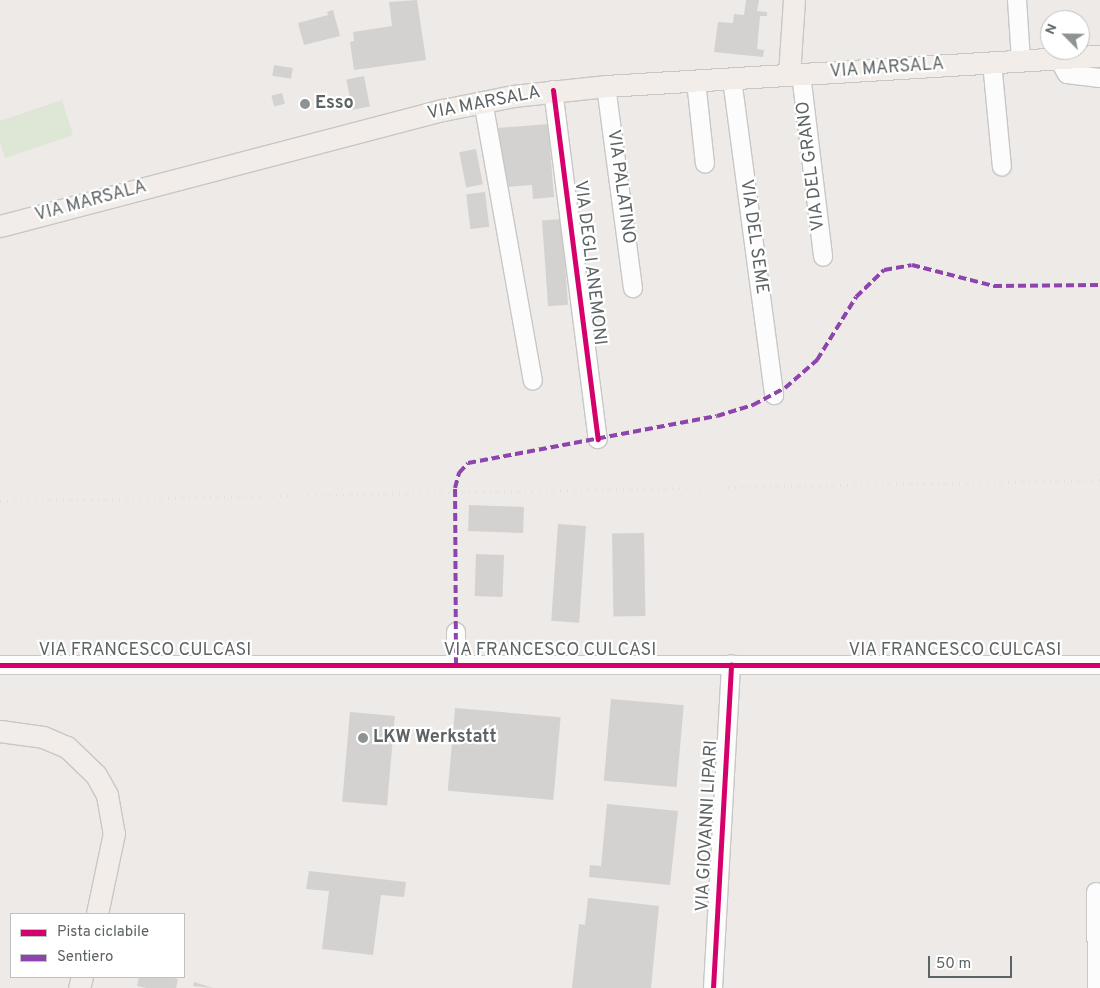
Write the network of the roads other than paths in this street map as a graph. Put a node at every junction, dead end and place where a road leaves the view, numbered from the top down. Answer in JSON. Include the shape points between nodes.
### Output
{"nodes":[{"id":1,"x":794,"y":0,"type":"edge"},
{"id":2,"x":1017,"y":0,"type":"edge"},
{"id":3,"x":1040,"y":59,"type":"edge"},
{"id":4,"x":1059,"y":60,"type":"edge"},
{"id":5,"x":1021,"y":61,"type":"junction"},
{"id":6,"x":992,"y":62,"type":"junction"},
{"id":7,"x":795,"y":75,"type":"junction"},
{"id":8,"x":732,"y":78,"type":"junction"},
{"id":9,"x":1100,"y":78,"type":"edge"},
{"id":10,"x":696,"y":81,"type":"junction"},
{"id":11,"x":606,"y":86,"type":"junction"},
{"id":12,"x":553,"y":90,"type":"junction"},
{"id":13,"x":483,"y":102,"type":"junction"},
{"id":14,"x":705,"y":164,"type":"dead end"},
{"id":15,"x":1002,"y":167,"type":"dead end"},
{"id":16,"x":0,"y":226,"type":"edge"},
{"id":17,"x":823,"y":257,"type":"dead end"},
{"id":18,"x":634,"y":288,"type":"dead end"},
{"id":19,"x":533,"y":381,"type":"dead end"},
{"id":20,"x":774,"y":395,"type":"dead end"},
{"id":21,"x":598,"y":438,"type":"dead end"},
{"id":22,"x":456,"y":632,"type":"dead end"},
{"id":23,"x":0,"y":665,"type":"edge"},
{"id":24,"x":456,"y":665,"type":"junction"},
{"id":25,"x":731,"y":665,"type":"junction"},
{"id":26,"x":1100,"y":665,"type":"edge"},
{"id":27,"x":3,"y":731,"type":"edge"},
{"id":28,"x":1096,"y":892,"type":"dead end"},
{"id":29,"x":97,"y":913,"type":"edge"},
{"id":30,"x":713,"y":988,"type":"edge"},
{"id":31,"x":1097,"y":988,"type":"edge"}],
"edges":[{"from":1,"to":7,"type":"main road"},
{"from":2,"to":5,"type":"street"},
{"from":3,"to":5,"type":"main road","name":"VIA MARSALA"},
{"from":4,"to":9,"type":"street","via":[[1067,74]]},
{"from":5,"to":6,"type":"main road","name":"VIA MARSALA"},
{"from":6,"to":7,"type":"main road","name":"VIA MARSALA"},
{"from":6,"to":15,"type":"street"},
{"from":7,"to":8,"type":"main road","name":"VIA MARSALA"},
{"from":7,"to":17,"type":"street","name":"VIA DEL GRANO"},
{"from":8,"to":10,"type":"main road","name":"VIA MARSALA"},
{"from":8,"to":20,"type":"street","name":"VIA DEL SEME"},
{"from":10,"to":11,"type":"main road","name":"VIA MARSALA"},
{"from":10,"to":14,"type":"street"},
{"from":11,"to":12,"type":"main road","name":"VIA MARSALA"},
{"from":11,"to":18,"type":"street","name":"VIA PALATINO"},
{"from":12,"to":13,"type":"main road","name":"VIA MARSALA"},
{"from":12,"to":21,"type":"street","name":"VIA DEGLI ANEMONI"},
{"from":13,"to":16,"type":"main road","name":"VIA MARSALA"},
{"from":13,"to":19,"type":"street"},
{"from":22,"to":24,"type":"street"},
{"from":23,"to":24,"type":"street","name":"VIA FRANCESCO CULCASI"},
{"from":24,"to":25,"type":"street","name":"VIA FRANCESCO CULCASI"},
{"from":25,"to":26,"type":"street","name":"VIA FRANCESCO CULCASI"},
{"from":25,"to":30,"type":"street","name":"VIA GIOVANNI LIPARI"},
{"from":27,"to":29,"type":"main road","via":[[43,737],[67,747],[84,761],[107,795],[114,833]]},
{"from":28,"to":31,"type":"street"}]}
